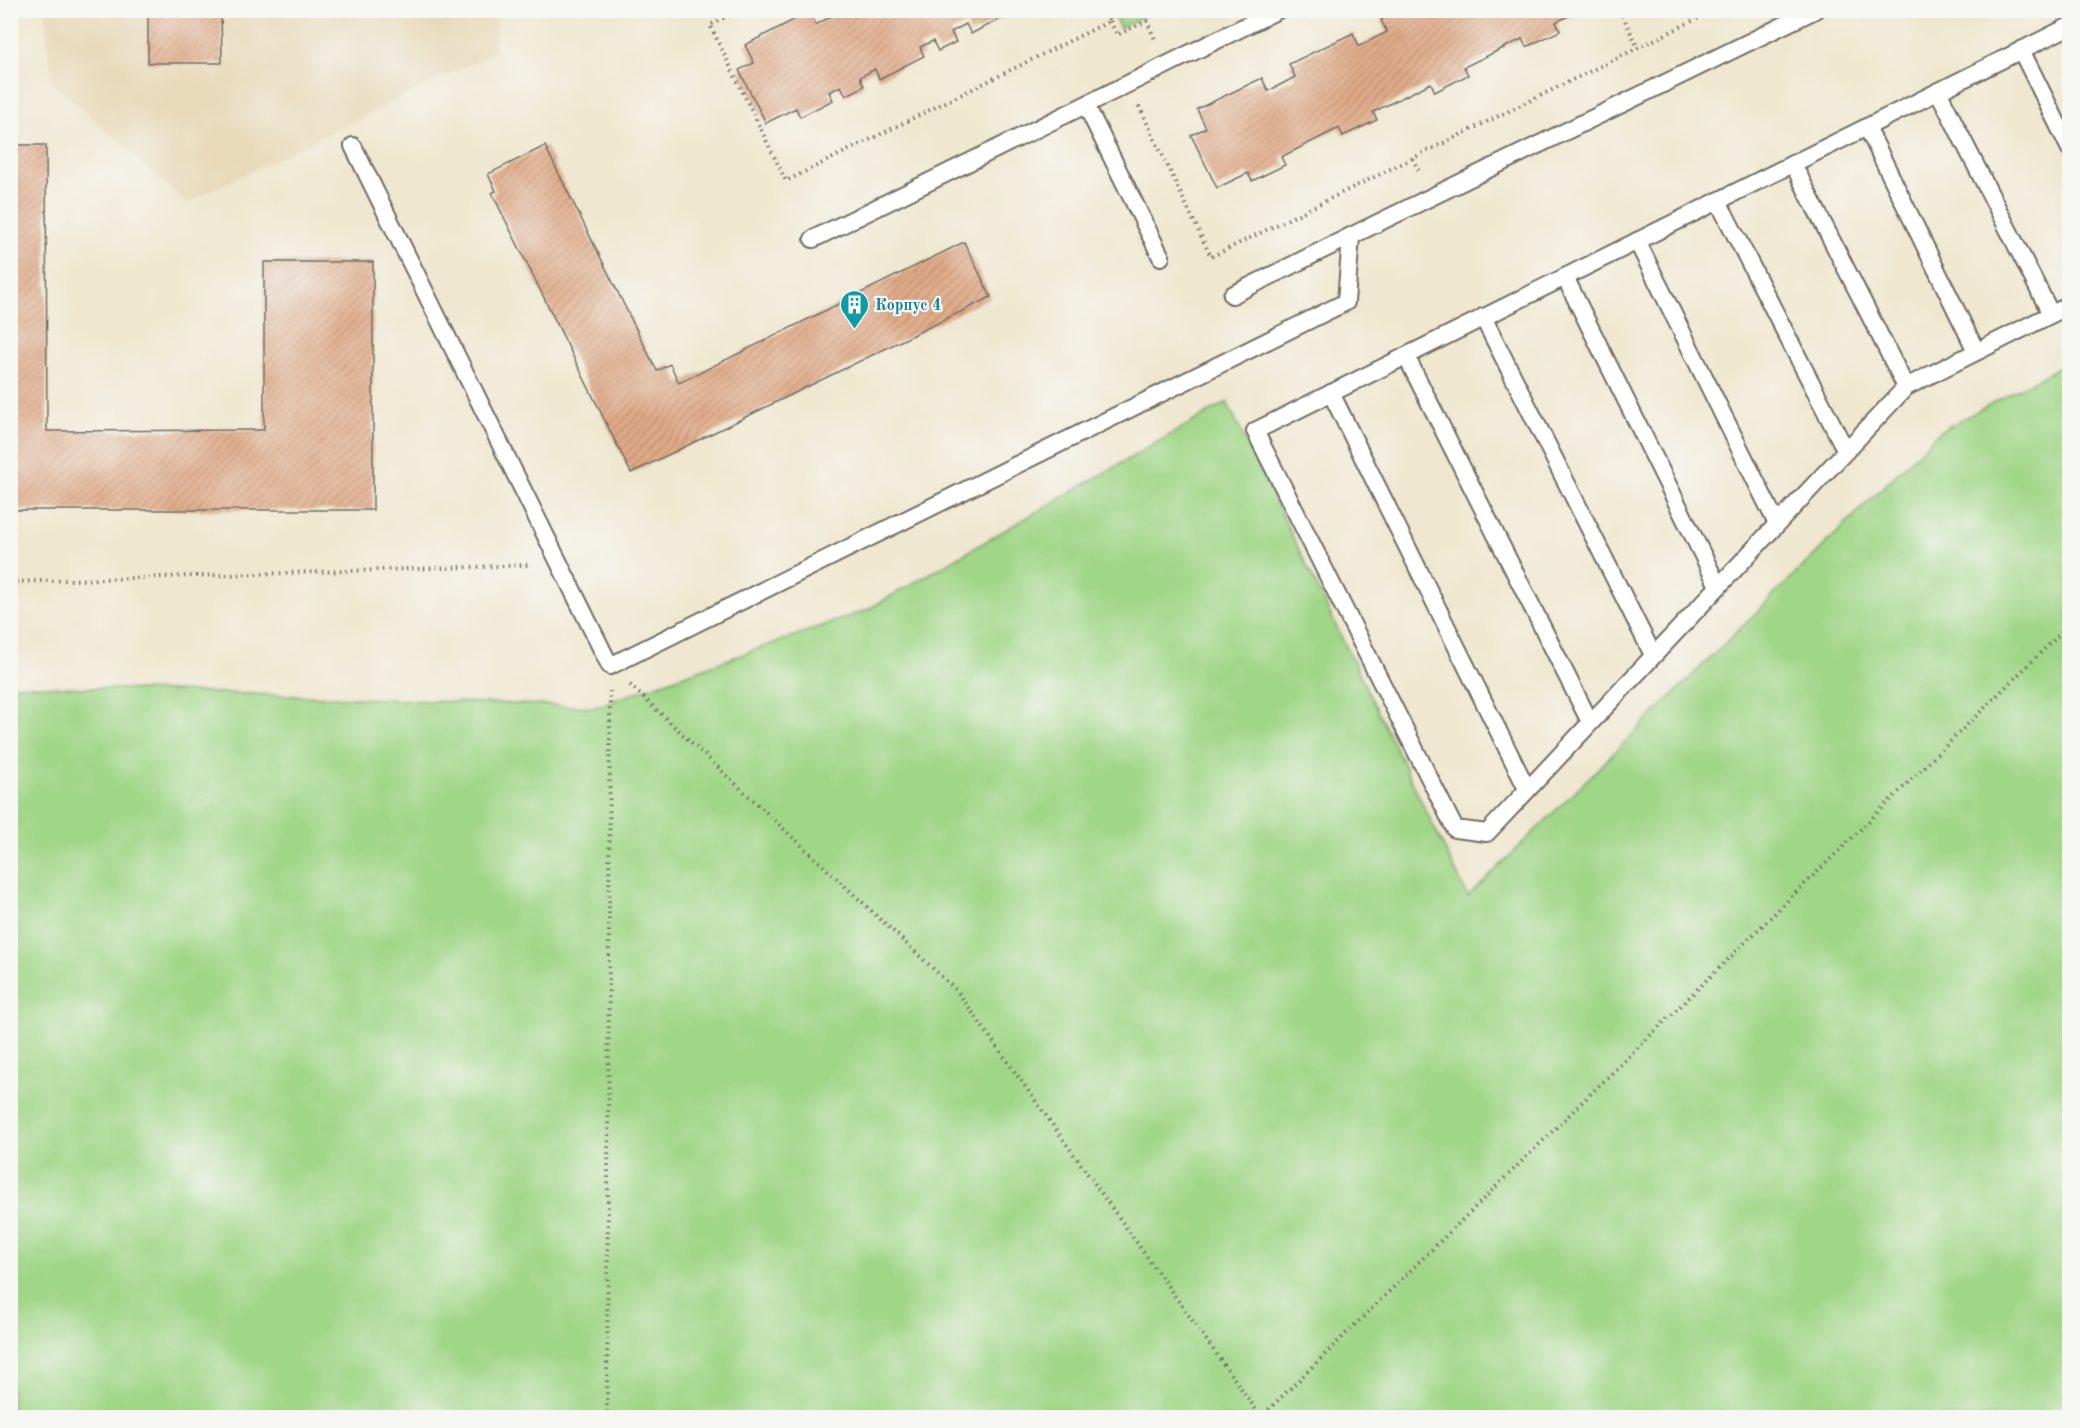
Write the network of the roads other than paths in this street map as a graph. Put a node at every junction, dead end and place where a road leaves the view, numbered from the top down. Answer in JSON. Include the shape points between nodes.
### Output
{"nodes":[{"id":1,"x":1278,"y":10,"type":"edge"},
{"id":2,"x":1815,"y":10,"type":"edge"},
{"id":3,"x":2070,"y":26,"type":"edge"},
{"id":4,"x":2021,"y":50,"type":"junction"},
{"id":5,"x":1938,"y":91,"type":"junction"},
{"id":6,"x":1086,"y":105,"type":"junction"},
{"id":7,"x":1867,"y":127,"type":"junction"},
{"id":8,"x":353,"y":146,"type":"dead end"},
{"id":9,"x":2070,"y":149,"type":"edge"},
{"id":10,"x":1793,"y":164,"type":"junction"},
{"id":11,"x":1718,"y":201,"type":"junction"},
{"id":12,"x":1351,"y":236,"type":"junction"},
{"id":13,"x":813,"y":239,"type":"dead end"},
{"id":14,"x":1637,"y":241,"type":"junction"},
{"id":15,"x":1161,"y":257,"type":"dead end"},
{"id":16,"x":1565,"y":277,"type":"junction"},
{"id":17,"x":1232,"y":295,"type":"dead end"},
{"id":18,"x":2070,"y":305,"type":"edge"},
{"id":19,"x":2051,"y":314,"type":"junction"},
{"id":20,"x":1483,"y":317,"type":"junction"},
{"id":21,"x":1976,"y":351,"type":"junction"},
{"id":22,"x":1406,"y":356,"type":"junction"},
{"id":23,"x":1906,"y":387,"type":"junction"},
{"id":24,"x":1331,"y":393,"type":"junction"},
{"id":25,"x":1846,"y":451,"type":"junction"},
{"id":26,"x":1777,"y":524,"type":"junction"},
{"id":27,"x":1718,"y":586,"type":"junction"},
{"id":28,"x":1653,"y":655,"type":"junction"},
{"id":29,"x":1590,"y":722,"type":"junction"},
{"id":30,"x":1527,"y":789,"type":"junction"}],
"edges":[{"from":1,"to":6,"type":"lane"},
{"from":2,"to":12,"type":"lane"},
{"from":3,"to":4,"type":"lane"},
{"from":4,"to":5,"type":"lane"},
{"from":4,"to":9,"type":"lane"},
{"from":5,"to":7,"type":"lane"},
{"from":5,"to":19,"type":"lane"},
{"from":6,"to":13,"type":"lane"},
{"from":6,"to":15,"type":"lane"},
{"from":7,"to":10,"type":"lane"},
{"from":7,"to":21,"type":"lane"},
{"from":8,"to":12,"type":"lane","via":[[610,666],[1346,302]]},
{"from":10,"to":11,"type":"lane"},
{"from":10,"to":23,"type":"lane"},
{"from":11,"to":14,"type":"lane"},
{"from":11,"to":25,"type":"lane"},
{"from":12,"to":17,"type":"lane"},
{"from":14,"to":16,"type":"lane"},
{"from":14,"to":26,"type":"lane"},
{"from":16,"to":20,"type":"lane"},
{"from":16,"to":27,"type":"lane"},
{"from":18,"to":19,"type":"lane"},
{"from":19,"to":21,"type":"lane"},
{"from":20,"to":22,"type":"lane"},
{"from":20,"to":28,"type":"lane"},
{"from":21,"to":23,"type":"lane"},
{"from":22,"to":24,"type":"lane"},
{"from":22,"to":29,"type":"lane"},
{"from":23,"to":25,"type":"lane"},
{"from":24,"to":30,"type":"lane"},
{"from":24,"to":30,"type":"lane","via":[[1255,431],[1455,829],[1487,833]]},
{"from":25,"to":26,"type":"lane"},
{"from":26,"to":27,"type":"lane"},
{"from":27,"to":28,"type":"lane"},
{"from":28,"to":29,"type":"lane"},
{"from":29,"to":30,"type":"lane"}]}
